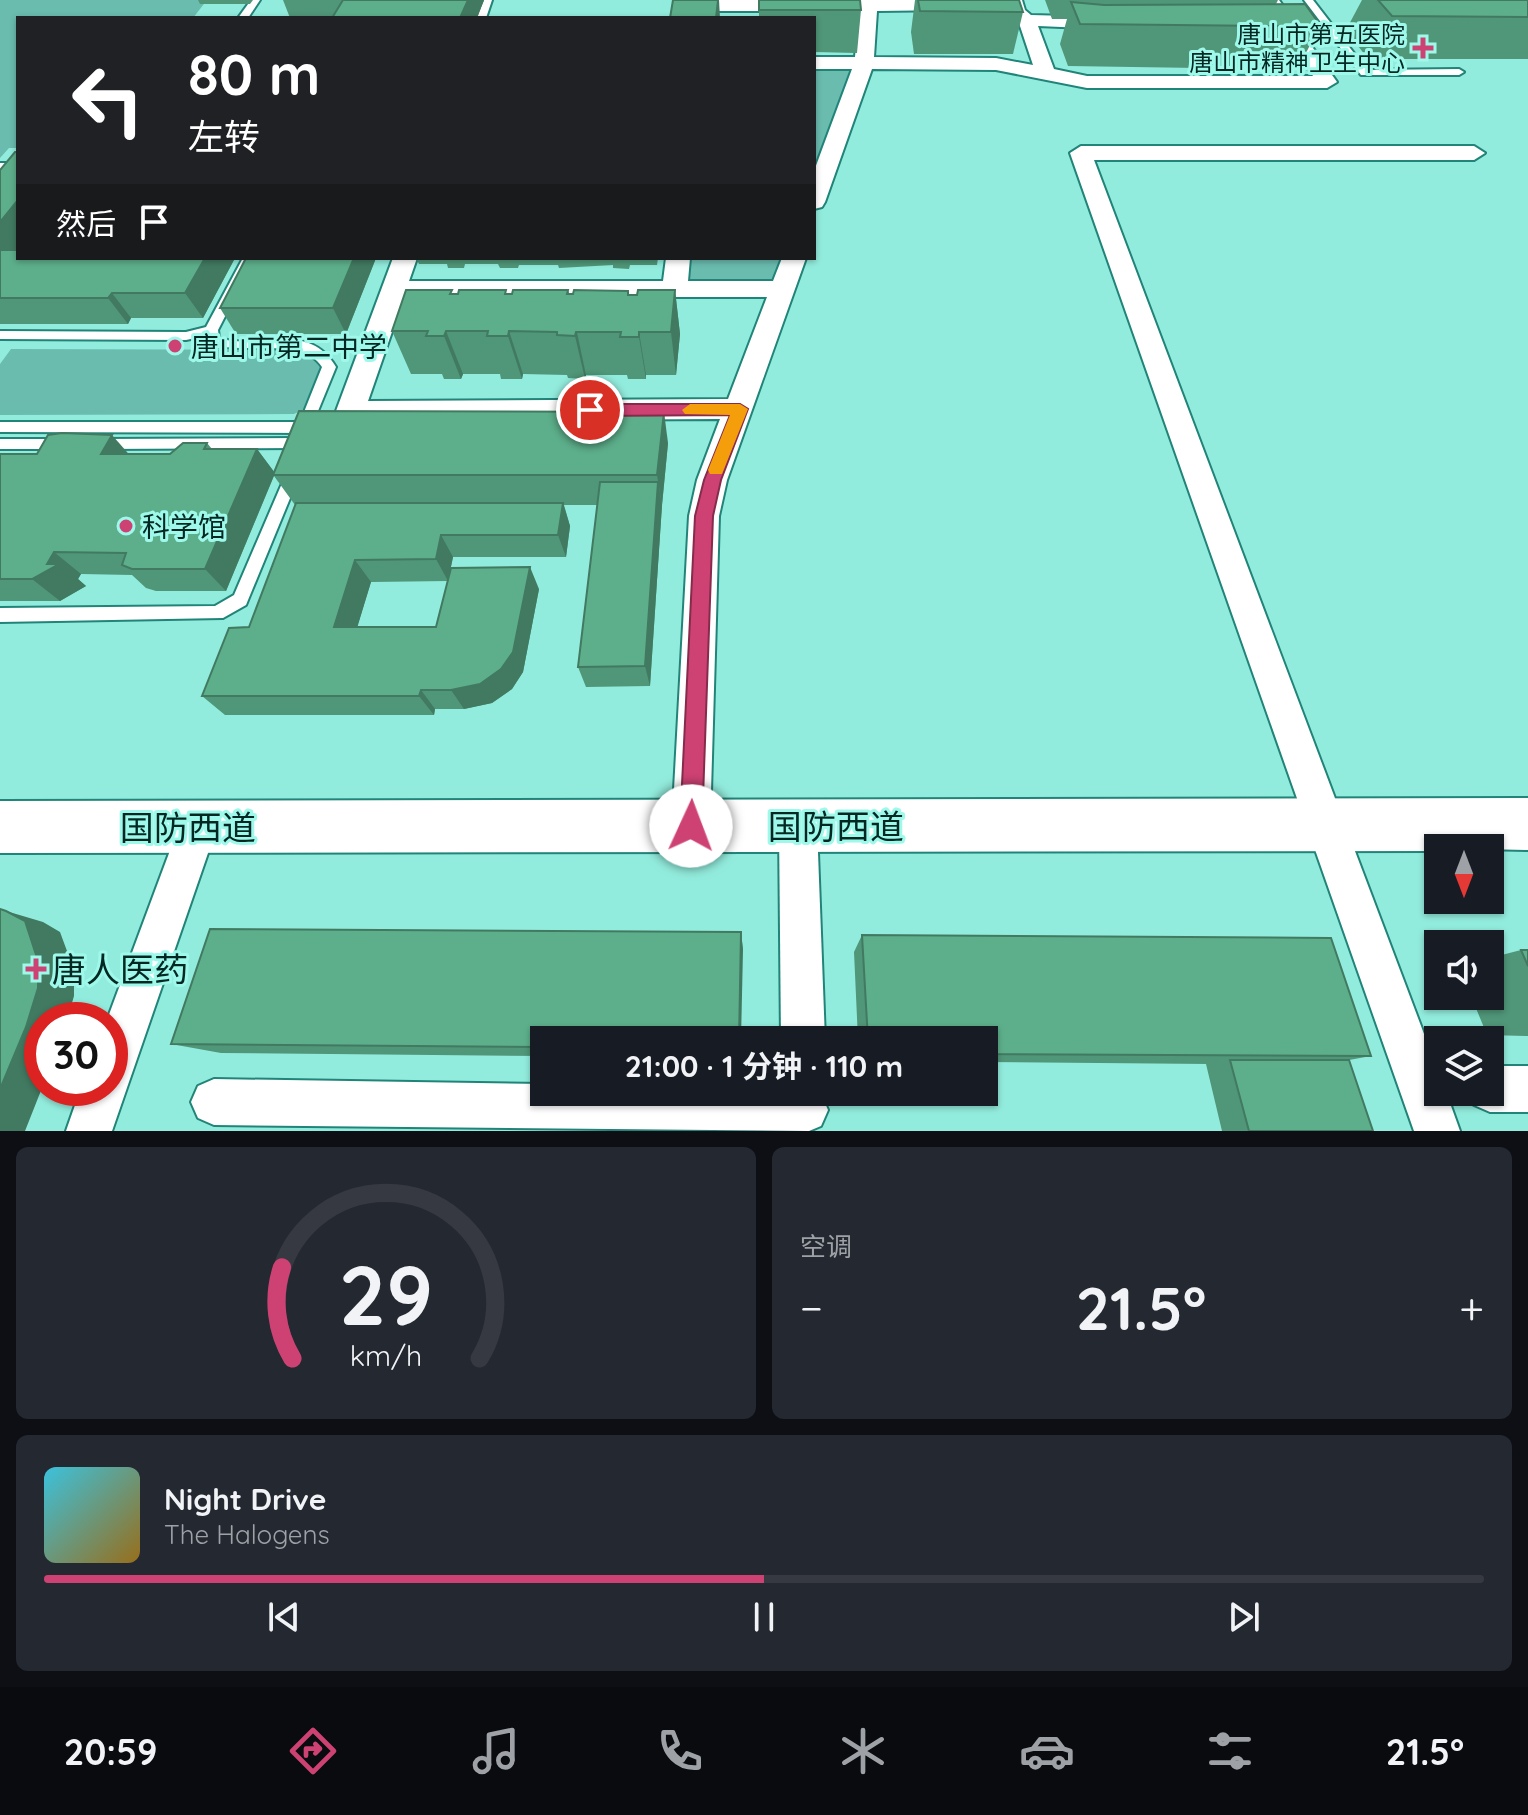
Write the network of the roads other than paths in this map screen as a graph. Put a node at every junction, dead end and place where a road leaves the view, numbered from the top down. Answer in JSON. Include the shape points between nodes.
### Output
{"nodes":[{"id":1,"x":698,"y":0,"type":"edge"},
{"id":2,"x":1270,"y":0,"type":"edge"},
{"id":3,"x":1308,"y":0,"type":"edge"},
{"id":4,"x":869,"y":3,"type":"edge"},
{"id":5,"x":1019,"y":11,"type":"edge"},
{"id":6,"x":1121,"y":23,"type":"edge"},
{"id":7,"x":1257,"y":23,"type":"edge"},
{"id":8,"x":1287,"y":23,"type":"junction"},
{"id":9,"x":816,"y":63,"type":"edge"},
{"id":10,"x":864,"y":63,"type":"junction"},
{"id":11,"x":1459,"y":72,"type":"dead end"},
{"id":12,"x":1046,"y":76,"type":"junction"},
{"id":13,"x":1474,"y":153,"type":"dead end"},
{"id":14,"x":816,"y":192,"type":"edge"},
{"id":15,"x":248,"y":260,"type":"edge"},
{"id":16,"x":404,"y":260,"type":"edge"},
{"id":17,"x":678,"y":260,"type":"edge"},
{"id":18,"x":793,"y":260,"type":"edge"},
{"id":19,"x":394,"y":289,"type":"junction"},
{"id":20,"x":675,"y":289,"type":"junction"},
{"id":21,"x":783,"y":289,"type":"junction"},
{"id":22,"x":211,"y":330,"type":"junction"},
{"id":23,"x":0,"y":335,"type":"edge"},
{"id":24,"x":740,"y":409,"type":"junction"},
{"id":25,"x":0,"y":427,"type":"edge"},
{"id":26,"x":302,"y":435,"type":"junction"},
{"id":27,"x":0,"y":444,"type":"edge"},
{"id":28,"x":0,"y":615,"type":"edge"},
{"id":29,"x":1528,"y":824,"type":"edge"},
{"id":30,"x":691,"y":826,"type":"junction"},
{"id":31,"x":798,"y":826,"type":"junction"},
{"id":32,"x":1327,"y":826,"type":"junction"},
{"id":33,"x":0,"y":827,"type":"edge"},
{"id":34,"x":198,"y":827,"type":"junction"},
{"id":35,"x":128,"y":1022,"type":"edge"},
{"id":36,"x":803,"y":1026,"type":"edge"},
{"id":37,"x":1424,"y":1073,"type":"edge"},
{"id":38,"x":1504,"y":1089,"type":"edge"},
{"id":39,"x":1528,"y":1089,"type":"edge"},
{"id":40,"x":214,"y":1102,"type":"dead end"},
{"id":41,"x":98,"y":1106,"type":"edge"},
{"id":42,"x":1433,"y":1106,"type":"edge"},
{"id":43,"x":805,"y":1111,"type":"edge"},
{"id":44,"x":89,"y":1131,"type":"edge"},
{"id":45,"x":1437,"y":1131,"type":"edge"}],
"edges":[{"from":1,"to":4,"type":"street","via":[[697,6]]},
{"from":2,"to":8,"type":"street"},
{"from":3,"to":11,"type":"lane","via":[[1364,73]]},
{"from":4,"to":5,"type":"street"},
{"from":4,"to":10,"type":"street"},
{"from":5,"to":6,"type":"street"},
{"from":5,"to":12,"type":"street"},
{"from":7,"to":8,"type":"street"},
{"from":8,"to":12,"type":"street","via":[[1327,82],[1087,82]]},
{"from":9,"to":10,"type":"street"},
{"from":10,"to":12,"type":"street","via":[[996,64]]},
{"from":10,"to":14,"type":"street"},
{"from":13,"to":32,"type":"street","via":[[1081,153]]},
{"from":15,"to":22,"type":"lane"},
{"from":16,"to":19,"type":"street"},
{"from":17,"to":20,"type":"street"},
{"from":18,"to":21,"type":"street"},
{"from":19,"to":20,"type":"street"},
{"from":19,"to":24,"type":"street","via":[[350,411]]},
{"from":20,"to":21,"type":"street"},
{"from":21,"to":24,"type":"street"},
{"from":22,"to":23,"type":"lane","via":[[186,336]]},
{"from":22,"to":26,"type":"lane","via":[[213,341],[225,345],[310,347],[326,358],[329,367]]},
{"from":24,"to":30,"type":"street","via":[[704,516]]},
{"from":25,"to":26,"type":"lane"},
{"from":26,"to":27,"type":"lane"},
{"from":26,"to":28,"type":"lane","via":[[297,464],[240,600],[232,606],[199,615]]},
{"from":29,"to":32,"type":"street","name":"国防西道"},
{"from":30,"to":31,"type":"street","name":"国防西道"},
{"from":30,"to":34,"type":"street","name":"国防西道"},
{"from":31,"to":32,"type":"street","name":"国防西道"},
{"from":31,"to":36,"type":"street"},
{"from":32,"to":37,"type":"street"},
{"from":33,"to":34,"type":"street","name":"国防西道"},
{"from":34,"to":35,"type":"street"},
{"from":38,"to":39,"type":"street"},
{"from":40,"to":43,"type":"street"},
{"from":41,"to":44,"type":"street"},
{"from":42,"to":45,"type":"street"}]}
